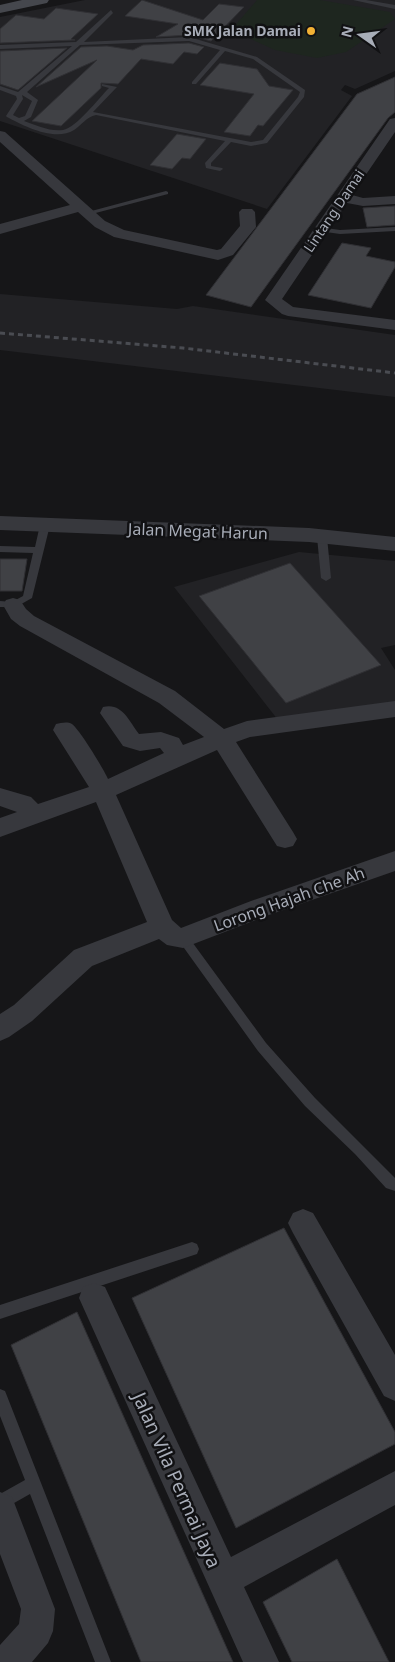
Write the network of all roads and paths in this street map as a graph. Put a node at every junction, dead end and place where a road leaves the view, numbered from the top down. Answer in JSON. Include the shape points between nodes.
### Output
{"nodes":[{"id":1,"x":42,"y":0,"type":"edge"},
{"id":2,"x":356,"y":0,"type":"edge"},
{"id":3,"x":395,"y":7,"type":"edge"},
{"id":4,"x":0,"y":8,"type":"edge"},
{"id":5,"x":111,"y":12,"type":"dead end"},
{"id":6,"x":80,"y":42,"type":"junction"},
{"id":7,"x":0,"y":47,"type":"edge"},
{"id":8,"x":224,"y":49,"type":"junction"},
{"id":9,"x":194,"y":83,"type":"dead end"},
{"id":10,"x":104,"y":85,"type":"dead end"},
{"id":11,"x":0,"y":88,"type":"edge"},
{"id":12,"x":21,"y":94,"type":"junction"},
{"id":13,"x":87,"y":114,"type":"junction"},
{"id":14,"x":18,"y":121,"type":"junction"},
{"id":15,"x":395,"y":122,"type":"edge"},
{"id":16,"x":0,"y":135,"type":"edge"},
{"id":17,"x":230,"y":140,"type":"junction"},
{"id":18,"x":220,"y":169,"type":"dead end"},
{"id":19,"x":166,"y":193,"type":"dead end"},
{"id":20,"x":343,"y":198,"type":"junction"},
{"id":21,"x":395,"y":200,"type":"edge"},
{"id":22,"x":84,"y":210,"type":"junction"},
{"id":23,"x":247,"y":212,"type":"dead end"},
{"id":24,"x":0,"y":229,"type":"edge"},
{"id":25,"x":322,"y":229,"type":"junction"},
{"id":26,"x":395,"y":229,"type":"edge"},
{"id":27,"x":394,"y":323,"type":"edge"},
{"id":28,"x":0,"y":524,"type":"edge"},
{"id":29,"x":45,"y":525,"type":"junction"},
{"id":30,"x":322,"y":537,"type":"junction"},
{"id":31,"x":395,"y":544,"type":"edge"},
{"id":32,"x":0,"y":549,"type":"edge"},
{"id":33,"x":38,"y":550,"type":"junction"},
{"id":34,"x":326,"y":578,"type":"dead end"},
{"id":35,"x":7,"y":605,"type":"edge"},
{"id":36,"x":395,"y":709,"type":"edge"},
{"id":37,"x":111,"y":713,"type":"dead end"},
{"id":38,"x":64,"y":730,"type":"dead end"},
{"id":39,"x":222,"y":739,"type":"junction"},
{"id":40,"x":177,"y":757,"type":"junction"},
{"id":41,"x":103,"y":791,"type":"junction"},
{"id":42,"x":0,"y":797,"type":"edge"},
{"id":43,"x":33,"y":815,"type":"junction"},
{"id":44,"x":0,"y":828,"type":"edge"},
{"id":45,"x":285,"y":839,"type":"dead end"},
{"id":46,"x":395,"y":861,"type":"edge"},
{"id":47,"x":173,"y":932,"type":"junction"},
{"id":48,"x":0,"y":1029,"type":"edge"},
{"id":49,"x":395,"y":1185,"type":"edge"},
{"id":50,"x":303,"y":1223,"type":"dead end"},
{"id":51,"x":192,"y":1249,"type":"dead end"},
{"id":52,"x":94,"y":1298,"type":"dead end"},
{"id":53,"x":0,"y":1312,"type":"edge"},
{"id":54,"x":395,"y":1384,"type":"edge"},
{"id":55,"x":0,"y":1396,"type":"edge"},
{"id":56,"x":34,"y":1483,"type":"junction"},
{"id":57,"x":395,"y":1487,"type":"edge"},
{"id":58,"x":0,"y":1502,"type":"edge"},
{"id":59,"x":0,"y":1509,"type":"edge"},
{"id":60,"x":223,"y":1580,"type":"junction"},
{"id":61,"x":9,"y":1662,"type":"edge"},
{"id":62,"x":103,"y":1662,"type":"edge"},
{"id":63,"x":261,"y":1662,"type":"edge"}],
"edges":[{"from":1,"to":4,"type":"main road"},
{"from":2,"to":3,"type":"lane"},
{"from":5,"to":6,"type":"lane"},
{"from":6,"to":7,"type":"lane"},
{"from":6,"to":8,"type":"lane","via":[[189,39]]},
{"from":6,"to":12,"type":"lane"},
{"from":8,"to":9,"type":"lane"},
{"from":8,"to":17,"type":"lane","via":[[254,58],[302,91],[301,97],[265,142],[252,144]]},
{"from":10,"to":13,"type":"lane","via":[[114,87]]},
{"from":11,"to":12,"type":"lane"},
{"from":12,"to":14,"type":"lane","via":[[9,116]]},
{"from":12,"to":14,"type":"lane","via":[[35,100],[28,117]]},
{"from":13,"to":14,"type":"lane","via":[[71,130],[56,133]]},
{"from":13,"to":17,"type":"lane","via":[[96,113]]},
{"from":15,"to":20,"type":"street","name":"Lintang Damai"},
{"from":16,"to":22,"type":"street"},
{"from":17,"to":18,"type":"lane","via":[[208,163],[208,167]]},
{"from":19,"to":22,"type":"lane"},
{"from":20,"to":21,"type":"street","via":[[363,202]]},
{"from":20,"to":25,"type":"street","name":"Lintang Damai"},
{"from":22,"to":23,"type":"street","via":[[119,234],[218,255],[227,252],[248,226]]},
{"from":22,"to":24,"type":"street"},
{"from":25,"to":26,"type":"lane","via":[[340,232]]},
{"from":25,"to":27,"type":"street","name":"Lintang Damai","via":[[273,300],[288,311]]},
{"from":28,"to":29,"type":"street","name":"Jalan Megat Harun"},
{"from":29,"to":30,"type":"street","name":"Jalan Megat Harun"},
{"from":29,"to":33,"type":"lane"},
{"from":30,"to":31,"type":"street","name":"Jalan Megat Harun"},
{"from":30,"to":34,"type":"lane"},
{"from":32,"to":33,"type":"lane"},
{"from":33,"to":35,"type":"lane","via":[[27,598]]},
{"from":35,"to":39,"type":"street","via":[[26,621],[167,697]]},
{"from":36,"to":39,"type":"street","via":[[247,729]]},
{"from":37,"to":40,"type":"street","via":[[131,740],[140,743],[161,740],[170,744]]},
{"from":38,"to":41,"type":"street"},
{"from":39,"to":40,"type":"street"},
{"from":39,"to":45,"type":"street"},
{"from":40,"to":41,"type":"street"},
{"from":41,"to":43,"type":"street"},
{"from":41,"to":47,"type":"street"},
{"from":42,"to":43,"type":"street","via":[[23,803]]},
{"from":43,"to":44,"type":"street"},
{"from":46,"to":47,"type":"street","name":"Lorong Hajah Che Ah","via":[[260,908]]},
{"from":47,"to":48,"type":"street","name":"Lorong Hajah Che Ah","via":[[83,958],[23,1013]]},
{"from":47,"to":49,"type":"lane","via":[[262,1048],[310,1102]]},
{"from":50,"to":54,"type":"street"},
{"from":51,"to":53,"type":"lane"},
{"from":52,"to":60,"type":"street","name":"Jalan Vila Permai Jaya"},
{"from":55,"to":56,"type":"lane"},
{"from":56,"to":58,"type":"lane"},
{"from":56,"to":62,"type":"lane"},
{"from":57,"to":60,"type":"street"},
{"from":59,"to":61,"type":"street","via":[[38,1609],[36,1631]]},
{"from":60,"to":63,"type":"street","name":"Jalan Vila Permai Jaya"}]}
